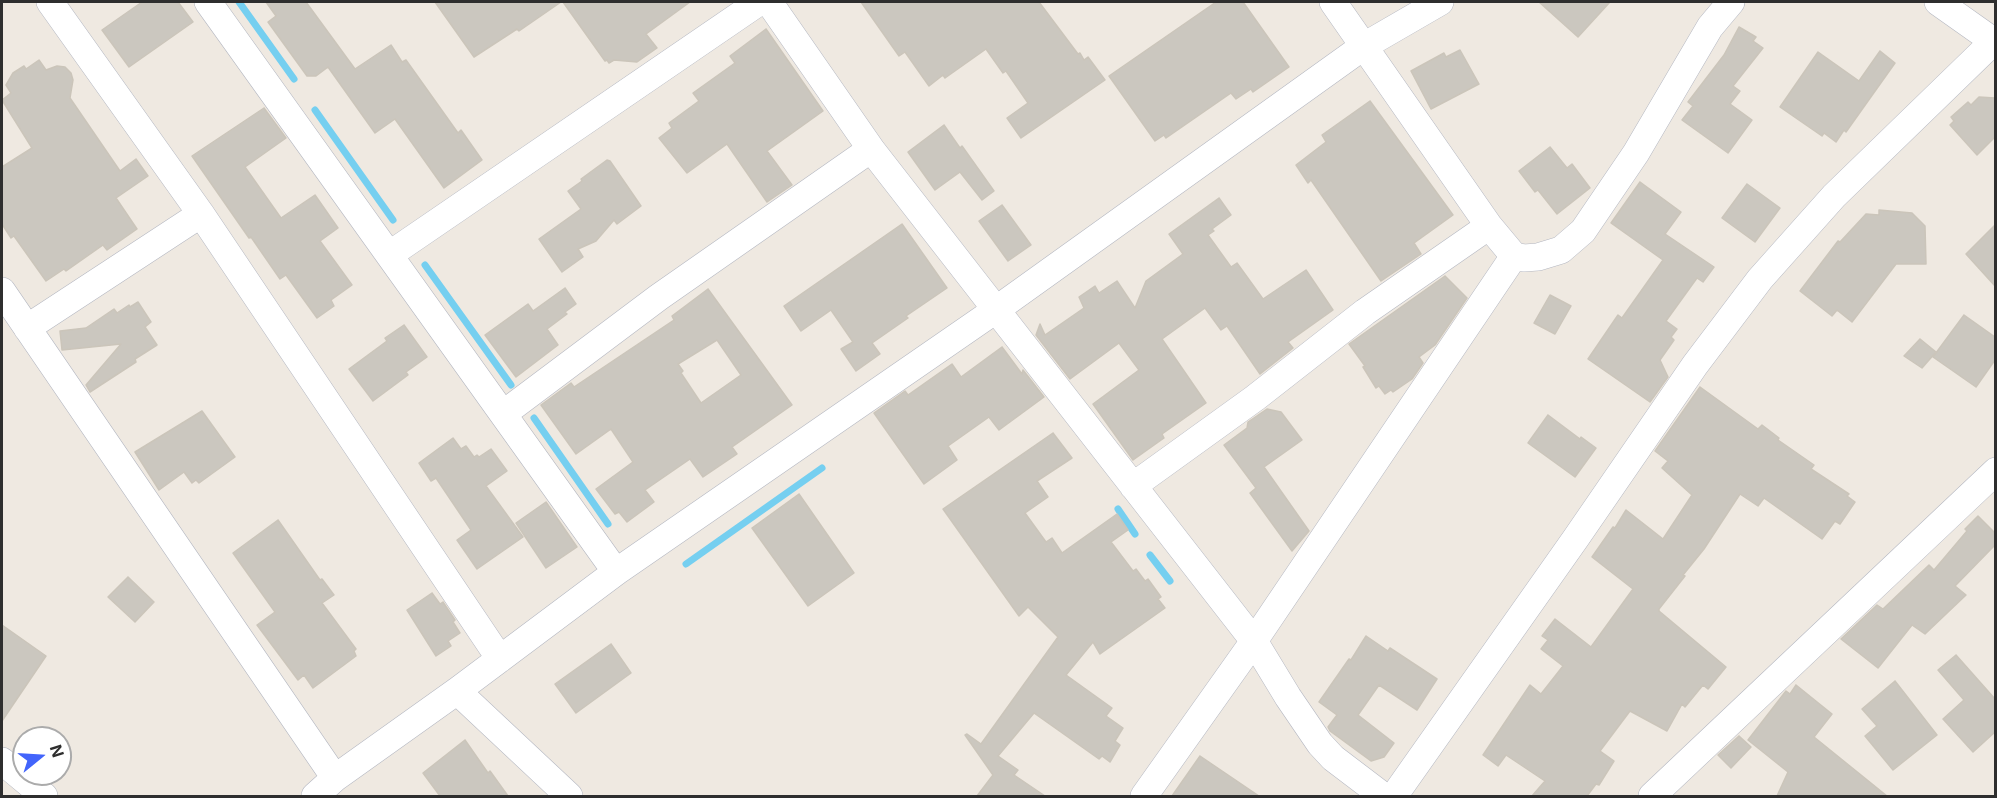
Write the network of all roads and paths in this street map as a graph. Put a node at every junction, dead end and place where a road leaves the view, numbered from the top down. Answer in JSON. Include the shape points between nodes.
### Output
{"nodes":[{"id":1,"x":50,"y":2,"type":"edge"},
{"id":2,"x":208,"y":2,"type":"edge"},
{"id":3,"x":759,"y":2,"type":"edge"},
{"id":4,"x":769,"y":2,"type":"edge"},
{"id":5,"x":1332,"y":2,"type":"edge"},
{"id":6,"x":1440,"y":2,"type":"edge"},
{"id":7,"x":1731,"y":2,"type":"edge"},
{"id":8,"x":1938,"y":2,"type":"edge"},
{"id":9,"x":1995,"y":41,"type":"edge"},
{"id":10,"x":1364,"y":46,"type":"junction"},
{"id":11,"x":872,"y":149,"type":"junction"},
{"id":12,"x":201,"y":214,"type":"junction"},
{"id":13,"x":1489,"y":226,"type":"junction"},
{"id":14,"x":389,"y":255,"type":"junction"},
{"id":15,"x":1514,"y":256,"type":"junction"},
{"id":16,"x":2,"y":291,"type":"edge"},
{"id":17,"x":997,"y":309,"type":"junction"},
{"id":18,"x":27,"y":328,"type":"junction"},
{"id":19,"x":503,"y":414,"type":"junction"},
{"id":20,"x":1995,"y":471,"type":"edge"},
{"id":21,"x":1133,"y":486,"type":"junction"},
{"id":22,"x":616,"y":572,"type":"junction"},
{"id":23,"x":1254,"y":641,"type":"junction"},
{"id":24,"x":500,"y":659,"type":"junction"},
{"id":25,"x":456,"y":691,"type":"junction"},
{"id":26,"x":2,"y":761,"type":"edge"},
{"id":27,"x":335,"y":778,"type":"junction"},
{"id":28,"x":44,"y":796,"type":"edge"},
{"id":29,"x":315,"y":796,"type":"edge"},
{"id":30,"x":568,"y":796,"type":"edge"},
{"id":31,"x":1144,"y":796,"type":"edge"},
{"id":32,"x":1383,"y":796,"type":"edge"},
{"id":33,"x":1394,"y":796,"type":"edge"},
{"id":34,"x":1652,"y":796,"type":"edge"}],
"edges":[{"from":1,"to":12,"type":"street"},
{"from":2,"to":14,"type":"street"},
{"from":3,"to":14,"type":"street"},
{"from":4,"to":11,"type":"street"},
{"from":5,"to":10,"type":"street"},
{"from":6,"to":10,"type":"street"},
{"from":7,"to":15,"type":"street","via":[[1710,27],[1636,153],[1583,231],[1562,250],[1538,257]]},
{"from":8,"to":9,"type":"street"},
{"from":9,"to":33,"type":"street","via":[[1834,196],[1760,279],[1695,365]]},
{"from":10,"to":13,"type":"street"},
{"from":10,"to":17,"type":"street"},
{"from":11,"to":17,"type":"street"},
{"from":11,"to":19,"type":"street","via":[[659,297]]},
{"from":12,"to":18,"type":"street"},
{"from":12,"to":24,"type":"street"},
{"from":13,"to":15,"type":"street"},
{"from":13,"to":21,"type":"street","via":[[1365,312]]},
{"from":14,"to":19,"type":"street"},
{"from":15,"to":23,"type":"street"},
{"from":16,"to":18,"type":"street"},
{"from":17,"to":21,"type":"street"},
{"from":17,"to":22,"type":"street"},
{"from":18,"to":27,"type":"street"},
{"from":19,"to":22,"type":"street"},
{"from":20,"to":34,"type":"street"},
{"from":21,"to":23,"type":"street"},
{"from":22,"to":24,"type":"street"},
{"from":23,"to":31,"type":"street"},
{"from":23,"to":32,"type":"street","via":[[1320,744]]},
{"from":24,"to":25,"type":"street"},
{"from":25,"to":27,"type":"street"},
{"from":25,"to":30,"type":"street"},
{"from":26,"to":28,"type":"street"},
{"from":27,"to":29,"type":"street"}]}
